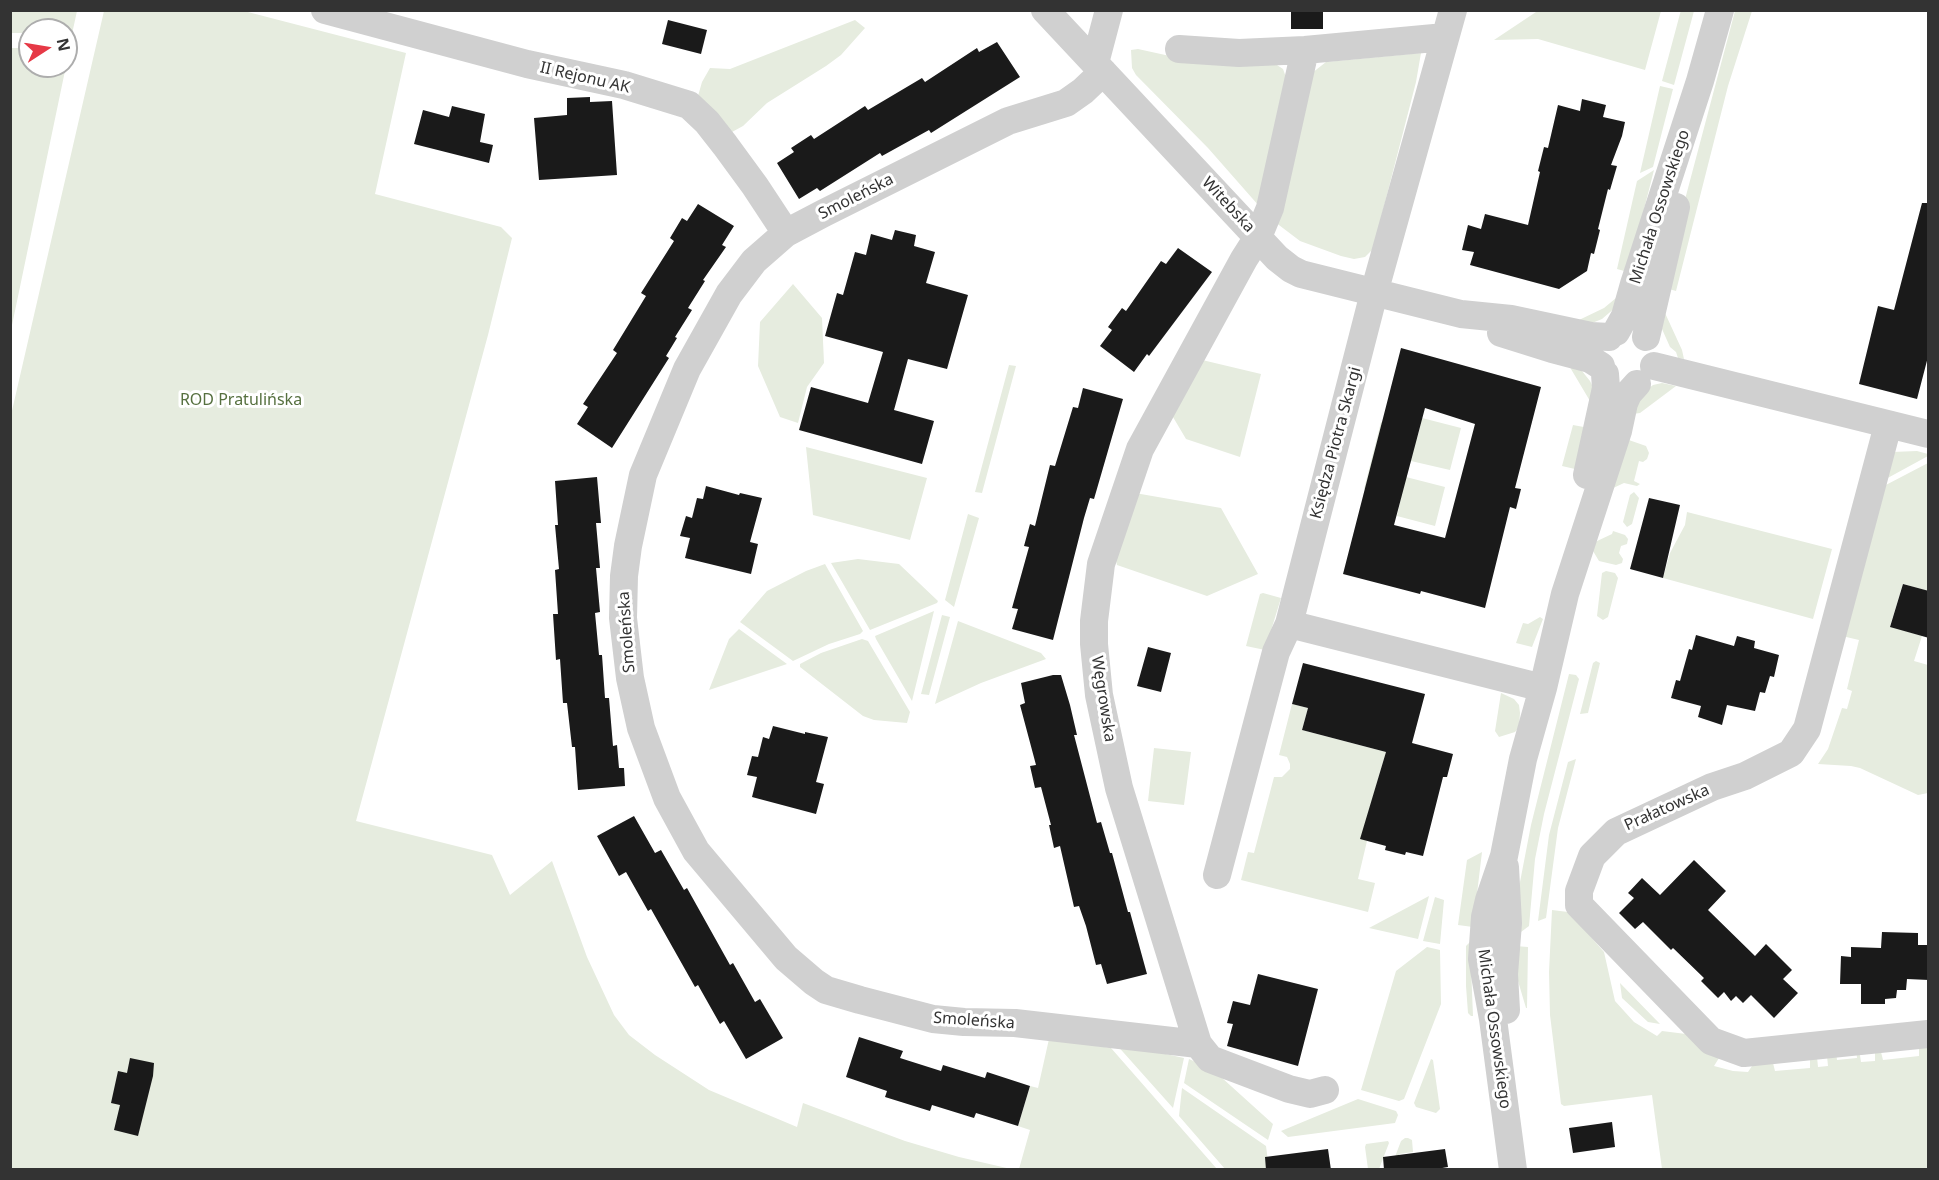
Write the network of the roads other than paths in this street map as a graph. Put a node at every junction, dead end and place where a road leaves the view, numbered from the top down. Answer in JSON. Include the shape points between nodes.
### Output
{"nodes":[{"id":1,"x":325,"y":10,"type":"edge"},
{"id":2,"x":1045,"y":10,"type":"edge"},
{"id":3,"x":1110,"y":10,"type":"edge"},
{"id":4,"x":1720,"y":10,"type":"edge"},
{"id":5,"x":1449,"y":24,"type":"edge"},
{"id":6,"x":1179,"y":49,"type":"dead end"},
{"id":7,"x":1305,"y":50,"type":"junction"},
{"id":8,"x":1099,"y":68,"type":"junction"},
{"id":9,"x":1700,"y":81,"type":"junction"},
{"id":10,"x":786,"y":233,"type":"junction"},
{"id":11,"x":1258,"y":237,"type":"junction"},
{"id":12,"x":1374,"y":293,"type":"junction"},
{"id":13,"x":1461,"y":314,"type":"junction"},
{"id":14,"x":1613,"y":334,"type":"junction"},
{"id":15,"x":1646,"y":337,"type":"junction"},
{"id":16,"x":1603,"y":370,"type":"junction"},
{"id":17,"x":1645,"y":375,"type":"junction"},
{"id":18,"x":1888,"y":424,"type":"junction"},
{"id":19,"x":1929,"y":434,"type":"edge"},
{"id":20,"x":1564,"y":594,"type":"junction"},
{"id":21,"x":1289,"y":624,"type":"junction"},
{"id":22,"x":1543,"y":688,"type":"junction"},
{"id":23,"x":1504,"y":856,"type":"junction"},
{"id":24,"x":1216,"y":875,"type":"dead end"},
{"id":25,"x":1929,"y":1034,"type":"edge"},
{"id":26,"x":1198,"y":1044,"type":"junction"},
{"id":27,"x":1325,"y":1090,"type":"dead end"},
{"id":28,"x":1513,"y":1170,"type":"edge"},
{"id":29,"x":1527,"y":1170,"type":"edge"}],
"edges":[{"from":1,"to":10,"type":"street","name":"II Rejonu AK","via":[[689,105],[725,145]]},
{"from":2,"to":8,"type":"street","name":"Witebska"},
{"from":3,"to":8,"type":"street"},
{"from":4,"to":9,"type":"street","name":"Michała Ossowskiego"},
{"from":5,"to":7,"type":"street"},
{"from":5,"to":12,"type":"street","name":"Księdza Piotra Skargi"},
{"from":6,"to":7,"type":"street","via":[[1239,53]]},
{"from":7,"to":11,"type":"street","name":"Węgrowska","via":[[1270,208]]},
{"from":8,"to":10,"type":"street","name":"Smoleńska","via":[[1083,91],[1066,103],[1008,121]]},
{"from":8,"to":11,"type":"street","name":"Witebska"},
{"from":9,"to":14,"type":"street","name":"Michała Ossowskiego","via":[[1625,316]]},
{"from":9,"to":15,"type":"street","name":"Michała Ossowskiego","via":[[1678,200]]},
{"from":10,"to":26,"type":"street","name":"Smoleńska","via":[[754,261],[729,294],[687,369],[643,475],[627,546],[624,618],[630,678],[641,728],[667,798],[696,851],[737,901],[786,958],[826,990],[933,1019],[1015,1023]]},
{"from":11,"to":12,"type":"street","name":"Witebska","via":[[1277,258],[1301,274]]},
{"from":11,"to":26,"type":"street","name":"Węgrowska","via":[[1140,449],[1101,564],[1095,621],[1099,695],[1119,788]]},
{"from":12,"to":13,"type":"street","name":"Witebska"},
{"from":12,"to":21,"type":"street","name":"Księdza Piotra Skargi"},
{"from":13,"to":14,"type":"street","name":"Witebska","via":[[1511,319],[1591,336]]},
{"from":13,"to":16,"type":"street","name":"Witebska","via":[[1508,336],[1590,359]]},
{"from":14,"to":15,"type":"street","via":[[1627,330]]},
{"from":14,"to":16,"type":"street","via":[[1602,347]]},
{"from":15,"to":17,"type":"street","via":[[1655,353]]},
{"from":16,"to":17,"type":"street","via":[[1616,382],[1630,385]]},
{"from":16,"to":20,"type":"street","name":"Michała Ossowskiego","via":[[1606,388],[1565,570]]},
{"from":17,"to":18,"type":"street"},
{"from":17,"to":20,"type":"street","name":"Michała Ossowskiego","via":[[1624,404]]},
{"from":18,"to":19,"type":"street"},
{"from":18,"to":25,"type":"street","name":"Prałatowska","via":[[1807,729],[1791,753],[1616,832],[1592,856],[1579,891],[1579,905],[1711,1041],[1744,1053]]},
{"from":20,"to":22,"type":"street","name":"Michała Ossowskiego"},
{"from":21,"to":22,"type":"street"},
{"from":21,"to":24,"type":"street","name":"Księdza Piotra Skargi","via":[[1276,652]]},
{"from":22,"to":23,"type":"street","name":"Michała Ossowskiego","via":[[1523,759]]},
{"from":23,"to":28,"type":"street","name":"Michała Ossowskiego","via":[[1488,900],[1481,950]]},
{"from":23,"to":29,"type":"street","name":"Michała Ossowskiego","via":[[1508,909],[1505,1004]]},
{"from":26,"to":27,"type":"street","via":[[1210,1059],[1289,1089],[1310,1094]]}]}
